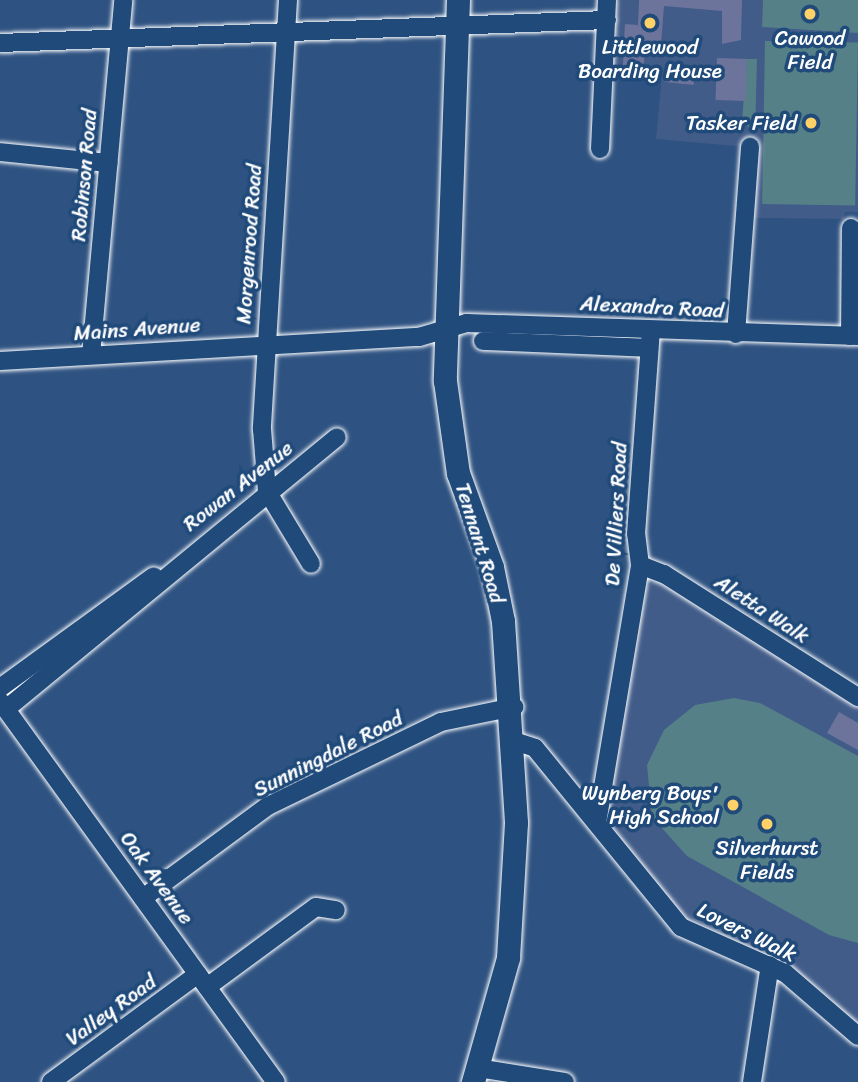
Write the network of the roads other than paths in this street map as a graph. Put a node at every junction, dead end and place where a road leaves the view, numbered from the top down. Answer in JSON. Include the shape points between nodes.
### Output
{"nodes":[{"id":1,"x":123,"y":0,"type":"edge"},
{"id":2,"x":288,"y":0,"type":"edge"},
{"id":3,"x":607,"y":0,"type":"edge"},
{"id":4,"x":458,"y":10,"type":"edge"},
{"id":5,"x":607,"y":20,"type":"junction"},
{"id":6,"x":286,"y":31,"type":"junction"},
{"id":7,"x":120,"y":38,"type":"junction"},
{"id":8,"x":0,"y":43,"type":"edge"},
{"id":9,"x":750,"y":147,"type":"dead end"},
{"id":10,"x":600,"y":149,"type":"dead end"},
{"id":11,"x":0,"y":152,"type":"edge"},
{"id":12,"x":108,"y":163,"type":"junction"},
{"id":13,"x":851,"y":228,"type":"dead end"},
{"id":14,"x":524,"y":324,"type":"junction"},
{"id":15,"x":444,"y":328,"type":"junction"},
{"id":16,"x":736,"y":334,"type":"junction"},
{"id":17,"x":593,"y":336,"type":"junction"},
{"id":18,"x":854,"y":336,"type":"edge"},
{"id":19,"x":650,"y":340,"type":"junction"},
{"id":20,"x":483,"y":341,"type":"dead end"},
{"id":21,"x":265,"y":343,"type":"junction"},
{"id":22,"x":524,"y":343,"type":"junction"},
{"id":23,"x":90,"y":355,"type":"junction"},
{"id":24,"x":0,"y":361,"type":"edge"},
{"id":25,"x":337,"y":437,"type":"dead end"},
{"id":26,"x":267,"y":491,"type":"junction"},
{"id":27,"x":311,"y":564,"type":"dead end"},
{"id":28,"x":640,"y":565,"type":"junction"},
{"id":29,"x":167,"y":571,"type":"junction"},
{"id":30,"x":0,"y":688,"type":"edge"},
{"id":31,"x":858,"y":697,"type":"edge"},
{"id":32,"x":3,"y":705,"type":"edge"},
{"id":33,"x":514,"y":707,"type":"junction"},
{"id":34,"x":514,"y":741,"type":"junction"},
{"id":35,"x":597,"y":823,"type":"junction"},
{"id":36,"x":144,"y":898,"type":"junction"},
{"id":37,"x":336,"y":910,"type":"dead end"},
{"id":38,"x":770,"y":965,"type":"junction"},
{"id":39,"x":202,"y":981,"type":"junction"},
{"id":40,"x":858,"y":1036,"type":"edge"},
{"id":41,"x":476,"y":1075,"type":"edge"},
{"id":42,"x":51,"y":1082,"type":"edge"},
{"id":43,"x":276,"y":1082,"type":"edge"},
{"id":44,"x":565,"y":1082,"type":"edge"},
{"id":45,"x":752,"y":1082,"type":"edge"}],
"edges":[{"from":1,"to":7,"type":"street","name":"Robinson Road"},
{"from":2,"to":6,"type":"street","name":"Morgenrood Road"},
{"from":3,"to":5,"type":"street"},
{"from":4,"to":5,"type":"street"},
{"from":4,"to":6,"type":"street"},
{"from":4,"to":15,"type":"main road","name":"Tennant Road"},
{"from":5,"to":10,"type":"street"},
{"from":6,"to":7,"type":"street"},
{"from":6,"to":21,"type":"street","name":"Morgenrood Road"},
{"from":7,"to":8,"type":"street"},
{"from":7,"to":12,"type":"street","name":"Robinson Road"},
{"from":9,"to":16,"type":"street"},
{"from":11,"to":12,"type":"street"},
{"from":12,"to":23,"type":"street","name":"Robinson Road"},
{"from":13,"to":18,"type":"street"},
{"from":14,"to":15,"type":"street","name":"Alexandra Road"},
{"from":14,"to":17,"type":"street","name":"Alexandra Road"},
{"from":14,"to":22,"type":"street"},
{"from":15,"to":21,"type":"street","name":"Mains Avenue","via":[[419,337]]},
{"from":15,"to":33,"type":"main road","name":"Tennant Road","via":[[451,447],[497,586]]},
{"from":16,"to":18,"type":"street","name":"Alexandra Road"},
{"from":16,"to":19,"type":"street","name":"Alexandra Road"},
{"from":17,"to":19,"type":"street","name":"Alexandra Road"},
{"from":17,"to":22,"type":"street"},
{"from":19,"to":28,"type":"street","name":"De Villiers Road","via":[[636,534]]},
{"from":20,"to":22,"type":"street"},
{"from":21,"to":23,"type":"street","name":"Mains Avenue"},
{"from":21,"to":26,"type":"street","name":"Morgenrood Road"},
{"from":23,"to":24,"type":"street","name":"Mains Avenue"},
{"from":25,"to":26,"type":"street","name":"Rowan Avenue"},
{"from":26,"to":27,"type":"street"},
{"from":26,"to":29,"type":"street","name":"Rowan Avenue"},
{"from":28,"to":31,"type":"street","name":"Aletta Walk","via":[[664,573]]},
{"from":28,"to":35,"type":"street","name":"De Villiers Road"},
{"from":29,"to":30,"type":"street","name":"Rowan Avenue","via":[[134,586]]},
{"from":29,"to":32,"type":"street","name":"Rowan Avenue"},
{"from":32,"to":36,"type":"street","name":"Oak Avenue"},
{"from":33,"to":34,"type":"main road","name":"Tennant Road"},
{"from":33,"to":36,"type":"street","name":"Sunningdale Road","via":[[441,722],[268,806]]},
{"from":34,"to":35,"type":"street","name":"Lovers Walk","via":[[535,748]]},
{"from":34,"to":41,"type":"main road","name":"Tennant Road","via":[[516,898],[501,988]]},
{"from":35,"to":38,"type":"street","name":"Lovers Walk","via":[[681,927]]},
{"from":36,"to":39,"type":"street","name":"Oak Avenue"},
{"from":37,"to":39,"type":"street","name":"Valley Road","via":[[316,907]]},
{"from":38,"to":40,"type":"street","name":"Lovers Walk"},
{"from":38,"to":45,"type":"street"},
{"from":39,"to":42,"type":"street","name":"Valley Road"},
{"from":39,"to":43,"type":"street","name":"Oak Avenue"},
{"from":41,"to":44,"type":"street"}]}
